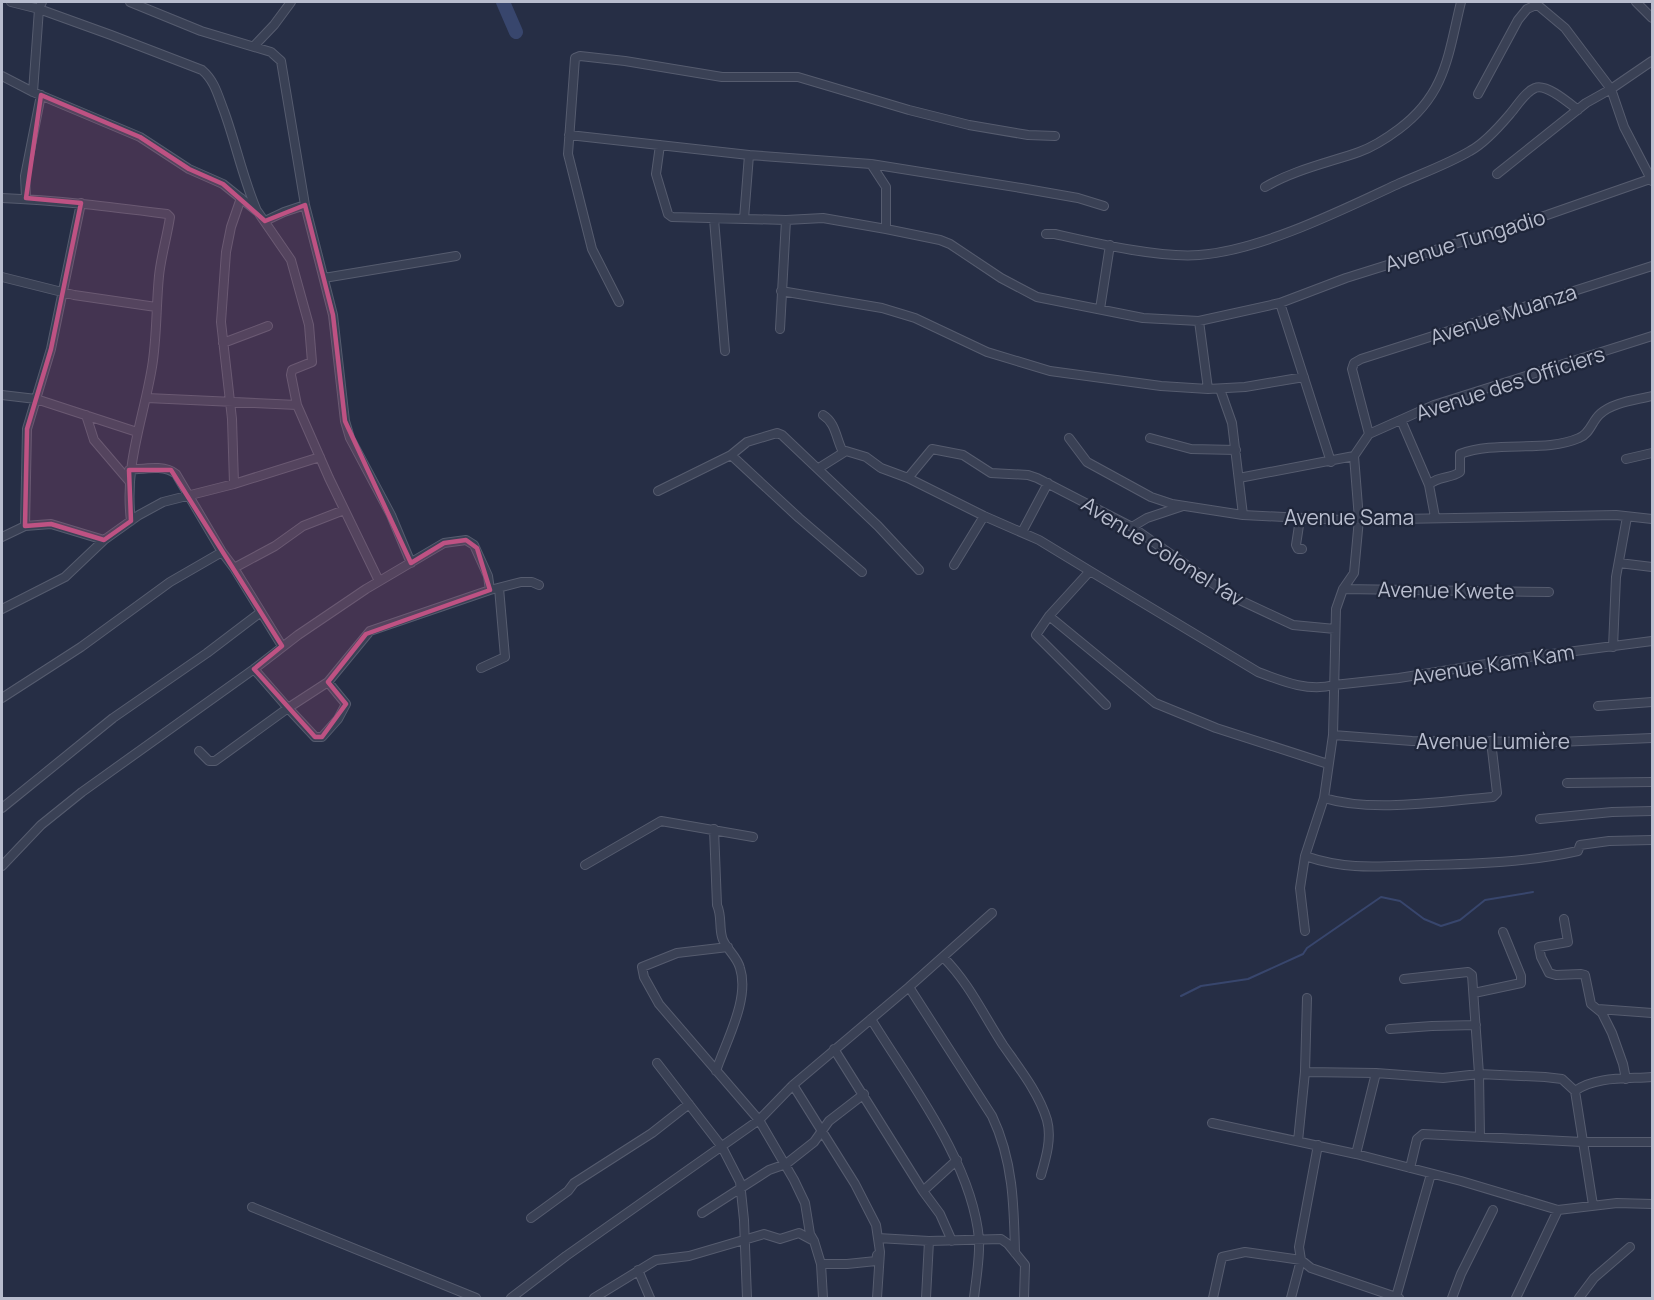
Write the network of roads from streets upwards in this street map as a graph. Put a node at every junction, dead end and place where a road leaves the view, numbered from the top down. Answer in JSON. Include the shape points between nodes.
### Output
{"nodes":[{"id":1,"x":11,"y":2,"type":"edge"},
{"id":2,"x":130,"y":2,"type":"edge"},
{"id":3,"x":291,"y":2,"type":"edge"},
{"id":4,"x":1461,"y":2,"type":"edge"},
{"id":5,"x":1636,"y":2,"type":"edge"},
{"id":6,"x":1535,"y":3,"type":"edge"},
{"id":7,"x":40,"y":5,"type":"edge"},
{"id":8,"x":1653,"y":18,"type":"edge"},
{"id":9,"x":254,"y":46,"type":"junction"},
{"id":10,"x":1653,"y":61,"type":"edge"},
{"id":11,"x":2,"y":76,"type":"edge"},
{"id":12,"x":1611,"y":89,"type":"junction"},
{"id":13,"x":37,"y":94,"type":"junction"},
{"id":14,"x":1478,"y":94,"type":"dead end"},
{"id":15,"x":1578,"y":110,"type":"junction"},
{"id":16,"x":568,"y":135,"type":"junction"},
{"id":17,"x":1056,"y":136,"type":"dead end"},
{"id":18,"x":660,"y":145,"type":"junction"},
{"id":19,"x":749,"y":155,"type":"junction"},
{"id":20,"x":871,"y":164,"type":"junction"},
{"id":21,"x":1649,"y":166,"type":"edge"},
{"id":22,"x":1497,"y":174,"type":"dead end"},
{"id":23,"x":1651,"y":180,"type":"edge"},
{"id":24,"x":1265,"y":187,"type":"dead end"},
{"id":25,"x":2,"y":198,"type":"edge"},
{"id":26,"x":26,"y":198,"type":"junction"},
{"id":27,"x":241,"y":198,"type":"junction"},
{"id":28,"x":81,"y":202,"type":"junction"},
{"id":29,"x":305,"y":206,"type":"junction"},
{"id":30,"x":1104,"y":206,"type":"dead end"},
{"id":31,"x":258,"y":212,"type":"junction"},
{"id":32,"x":714,"y":219,"type":"junction"},
{"id":33,"x":744,"y":219,"type":"junction"},
{"id":34,"x":786,"y":220,"type":"junction"},
{"id":35,"x":265,"y":221,"type":"junction"},
{"id":36,"x":886,"y":229,"type":"junction"},
{"id":37,"x":1046,"y":234,"type":"dead end"},
{"id":38,"x":1110,"y":245,"type":"junction"},
{"id":39,"x":456,"y":256,"type":"dead end"},
{"id":40,"x":1653,"y":266,"type":"edge"},
{"id":41,"x":2,"y":277,"type":"edge"},
{"id":42,"x":324,"y":278,"type":"junction"},
{"id":43,"x":781,"y":291,"type":"junction"},
{"id":44,"x":63,"y":292,"type":"junction"},
{"id":45,"x":619,"y":302,"type":"dead end"},
{"id":46,"x":1280,"y":303,"type":"junction"},
{"id":47,"x":156,"y":307,"type":"junction"},
{"id":48,"x":1100,"y":309,"type":"junction"},
{"id":49,"x":1199,"y":321,"type":"junction"},
{"id":50,"x":268,"y":326,"type":"dead end"},
{"id":51,"x":780,"y":328,"type":"dead end"},
{"id":52,"x":1653,"y":336,"type":"edge"},
{"id":53,"x":224,"y":343,"type":"junction"},
{"id":54,"x":725,"y":351,"type":"dead end"},
{"id":55,"x":1304,"y":377,"type":"junction"},
{"id":56,"x":1208,"y":389,"type":"junction"},
{"id":57,"x":1221,"y":389,"type":"junction"},
{"id":58,"x":2,"y":394,"type":"edge"},
{"id":59,"x":1653,"y":396,"type":"edge"},
{"id":60,"x":147,"y":398,"type":"junction"},
{"id":61,"x":36,"y":399,"type":"junction"},
{"id":62,"x":230,"y":402,"type":"junction"},
{"id":63,"x":297,"y":405,"type":"junction"},
{"id":64,"x":86,"y":415,"type":"junction"},
{"id":65,"x":823,"y":415,"type":"dead end"},
{"id":66,"x":1401,"y":420,"type":"junction"},
{"id":67,"x":137,"y":432,"type":"junction"},
{"id":68,"x":1369,"y":434,"type":"junction"},
{"id":69,"x":1069,"y":438,"type":"dead end"},
{"id":70,"x":1150,"y":438,"type":"dead end"},
{"id":71,"x":1236,"y":450,"type":"junction"},
{"id":72,"x":843,"y":452,"type":"junction"},
{"id":73,"x":1653,"y":453,"type":"edge"},
{"id":74,"x":732,"y":455,"type":"junction"},
{"id":75,"x":1354,"y":456,"type":"junction"},
{"id":76,"x":320,"y":457,"type":"junction"},
{"id":77,"x":1626,"y":459,"type":"dead end"},
{"id":78,"x":1331,"y":462,"type":"junction"},
{"id":79,"x":819,"y":468,"type":"junction"},
{"id":80,"x":129,"y":470,"type":"junction"},
{"id":81,"x":908,"y":478,"type":"junction"},
{"id":82,"x":1239,"y":478,"type":"junction"},
{"id":83,"x":129,"y":481,"type":"junction"},
{"id":84,"x":1048,"y":483,"type":"junction"},
{"id":85,"x":234,"y":484,"type":"junction"},
{"id":86,"x":1429,"y":485,"type":"junction"},
{"id":87,"x":658,"y":491,"type":"dead end"},
{"id":88,"x":189,"y":495,"type":"junction"},
{"id":89,"x":1184,"y":506,"type":"junction"},
{"id":90,"x":344,"y":510,"type":"junction"},
{"id":91,"x":1243,"y":514,"type":"junction"},
{"id":92,"x":984,"y":516,"type":"junction"},
{"id":93,"x":1435,"y":517,"type":"junction"},
{"id":94,"x":1627,"y":517,"type":"junction"},
{"id":95,"x":1300,"y":519,"type":"junction"},
{"id":96,"x":1359,"y":519,"type":"junction"},
{"id":97,"x":1653,"y":519,"type":"edge"},
{"id":98,"x":131,"y":521,"type":"junction"},
{"id":99,"x":25,"y":526,"type":"junction"},
{"id":100,"x":1132,"y":527,"type":"junction"},
{"id":101,"x":1022,"y":532,"type":"junction"},
{"id":102,"x":2,"y":537,"type":"edge"},
{"id":103,"x":104,"y":540,"type":"junction"},
{"id":104,"x":1302,"y":549,"type":"dead end"},
{"id":105,"x":222,"y":552,"type":"junction"},
{"id":106,"x":411,"y":563,"type":"junction"},
{"id":107,"x":1619,"y":563,"type":"junction"},
{"id":108,"x":954,"y":565,"type":"dead end"},
{"id":109,"x":1653,"y":567,"type":"edge"},
{"id":110,"x":234,"y":568,"type":"junction"},
{"id":111,"x":919,"y":570,"type":"dead end"},
{"id":112,"x":1090,"y":571,"type":"junction"},
{"id":113,"x":862,"y":572,"type":"dead end"},
{"id":114,"x":379,"y":581,"type":"junction"},
{"id":115,"x":539,"y":585,"type":"dead end"},
{"id":116,"x":495,"y":589,"type":"junction"},
{"id":117,"x":1343,"y":589,"type":"junction"},
{"id":118,"x":1549,"y":592,"type":"dead end"},
{"id":119,"x":2,"y":609,"type":"edge"},
{"id":120,"x":261,"y":612,"type":"junction"},
{"id":121,"x":1049,"y":616,"type":"junction"},
{"id":122,"x":1335,"y":629,"type":"junction"},
{"id":123,"x":1653,"y":641,"type":"edge"},
{"id":124,"x":282,"y":646,"type":"junction"},
{"id":125,"x":1613,"y":647,"type":"junction"},
{"id":126,"x":481,"y":668,"type":"dead end"},
{"id":127,"x":254,"y":669,"type":"junction"},
{"id":128,"x":328,"y":682,"type":"junction"},
{"id":129,"x":1334,"y":685,"type":"junction"},
{"id":130,"x":2,"y":698,"type":"edge"},
{"id":131,"x":1653,"y":702,"type":"edge"},
{"id":132,"x":1106,"y":705,"type":"dead end"},
{"id":133,"x":1598,"y":706,"type":"dead end"},
{"id":134,"x":288,"y":708,"type":"junction"},
{"id":135,"x":1333,"y":735,"type":"junction"},
{"id":136,"x":1653,"y":738,"type":"edge"},
{"id":137,"x":1491,"y":741,"type":"junction"},
{"id":138,"x":199,"y":751,"type":"dead end"},
{"id":139,"x":1328,"y":764,"type":"junction"},
{"id":140,"x":1653,"y":782,"type":"edge"},
{"id":141,"x":1567,"y":783,"type":"dead end"},
{"id":142,"x":1324,"y":798,"type":"junction"},
{"id":143,"x":2,"y":808,"type":"edge"},
{"id":144,"x":1653,"y":811,"type":"edge"},
{"id":145,"x":1540,"y":819,"type":"dead end"},
{"id":146,"x":714,"y":829,"type":"junction"},
{"id":147,"x":753,"y":837,"type":"dead end"},
{"id":148,"x":1653,"y":840,"type":"edge"},
{"id":149,"x":1305,"y":856,"type":"junction"},
{"id":150,"x":585,"y":865,"type":"dead end"},
{"id":151,"x":2,"y":866,"type":"edge"},
{"id":152,"x":992,"y":913,"type":"dead end"},
{"id":153,"x":1564,"y":920,"type":"dead end"},
{"id":154,"x":1305,"y":931,"type":"dead end"},
{"id":155,"x":1503,"y":932,"type":"dead end"},
{"id":156,"x":728,"y":947,"type":"junction"},
{"id":157,"x":943,"y":957,"type":"junction"},
{"id":158,"x":1404,"y":979,"type":"dead end"},
{"id":159,"x":909,"y":987,"type":"junction"},
{"id":160,"x":1474,"y":993,"type":"junction"},
{"id":161,"x":1307,"y":998,"type":"dead end"},
{"id":162,"x":1598,"y":1009,"type":"junction"},
{"id":163,"x":1653,"y":1013,"type":"edge"},
{"id":164,"x":871,"y":1019,"type":"junction"},
{"id":165,"x":1476,"y":1025,"type":"junction"},
{"id":166,"x":1390,"y":1029,"type":"dead end"},
{"id":167,"x":834,"y":1049,"type":"junction"},
{"id":168,"x":657,"y":1063,"type":"dead end"},
{"id":169,"x":716,"y":1071,"type":"junction"},
{"id":170,"x":1305,"y":1072,"type":"junction"},
{"id":171,"x":1376,"y":1073,"type":"junction"},
{"id":172,"x":1479,"y":1074,"type":"junction"},
{"id":173,"x":1653,"y":1077,"type":"edge"},
{"id":174,"x":1626,"y":1079,"type":"junction"},
{"id":175,"x":793,"y":1085,"type":"junction"},
{"id":176,"x":1575,"y":1091,"type":"junction"},
{"id":177,"x":864,"y":1094,"type":"junction"},
{"id":178,"x":689,"y":1104,"type":"junction"},
{"id":179,"x":759,"y":1120,"type":"junction"},
{"id":180,"x":1212,"y":1123,"type":"dead end"},
{"id":181,"x":822,"y":1131,"type":"junction"},
{"id":182,"x":1480,"y":1137,"type":"junction"},
{"id":183,"x":1298,"y":1141,"type":"junction"},
{"id":184,"x":1582,"y":1142,"type":"junction"},
{"id":185,"x":1653,"y":1142,"type":"edge"},
{"id":186,"x":1318,"y":1145,"type":"junction"},
{"id":187,"x":722,"y":1147,"type":"junction"},
{"id":188,"x":1356,"y":1154,"type":"junction"},
{"id":189,"x":957,"y":1160,"type":"junction"},
{"id":190,"x":786,"y":1164,"type":"junction"},
{"id":191,"x":1410,"y":1168,"type":"junction"},
{"id":192,"x":1431,"y":1174,"type":"junction"},
{"id":193,"x":1041,"y":1175,"type":"dead end"},
{"id":194,"x":742,"y":1188,"type":"junction"},
{"id":195,"x":923,"y":1191,"type":"junction"},
{"id":196,"x":1653,"y":1204,"type":"edge"},
{"id":197,"x":1593,"y":1205,"type":"junction"},
{"id":198,"x":252,"y":1207,"type":"dead end"},
{"id":199,"x":1493,"y":1210,"type":"dead end"},
{"id":200,"x":1558,"y":1210,"type":"junction"},
{"id":201,"x":702,"y":1213,"type":"dead end"},
{"id":202,"x":531,"y":1218,"type":"dead end"},
{"id":203,"x":878,"y":1238,"type":"junction"},
{"id":204,"x":745,"y":1239,"type":"junction"},
{"id":205,"x":979,"y":1240,"type":"junction"},
{"id":206,"x":814,"y":1241,"type":"junction"},
{"id":207,"x":929,"y":1241,"type":"junction"},
{"id":208,"x":952,"y":1241,"type":"junction"},
{"id":209,"x":1630,"y":1247,"type":"dead end"},
{"id":210,"x":1015,"y":1253,"type":"junction"},
{"id":211,"x":1301,"y":1260,"type":"junction"},
{"id":212,"x":820,"y":1264,"type":"junction"},
{"id":213,"x":638,"y":1270,"type":"junction"},
{"id":214,"x":1375,"y":1295,"type":"edge"},
{"id":215,"x":1397,"y":1298,"type":"edge"},
{"id":216,"x":476,"y":1299,"type":"edge"},
{"id":217,"x":511,"y":1299,"type":"edge"},
{"id":218,"x":594,"y":1299,"type":"edge"},
{"id":219,"x":650,"y":1299,"type":"edge"},
{"id":220,"x":747,"y":1299,"type":"edge"},
{"id":221,"x":823,"y":1299,"type":"edge"},
{"id":222,"x":877,"y":1299,"type":"edge"},
{"id":223,"x":926,"y":1299,"type":"edge"},
{"id":224,"x":974,"y":1299,"type":"edge"},
{"id":225,"x":1024,"y":1299,"type":"edge"},
{"id":226,"x":1213,"y":1299,"type":"edge"},
{"id":227,"x":1291,"y":1299,"type":"edge"},
{"id":228,"x":1452,"y":1299,"type":"edge"},
{"id":229,"x":1516,"y":1299,"type":"edge"},
{"id":230,"x":1579,"y":1299,"type":"edge"}],
"edges":[{"from":1,"to":7,"type":"street"},
{"from":2,"to":9,"type":"street","via":[[201,31]]},
{"from":3,"to":9,"type":"street"},
{"from":4,"to":24,"type":"street","via":[[1443,74],[1435,92],[1411,120],[1362,151],[1291,174]]},
{"from":5,"to":8,"type":"street"},
{"from":6,"to":12,"type":"street","via":[[1565,28]]},
{"from":6,"to":14,"type":"street","via":[[1522,14]]},
{"from":7,"to":13,"type":"street"},
{"from":7,"to":31,"type":"street","via":[[196,66],[208,75]]},
{"from":9,"to":29,"type":"street","via":[[271,52],[281,61]]},
{"from":10,"to":12,"type":"street"},
{"from":11,"to":13,"type":"street"},
{"from":12,"to":15,"type":"street"},
{"from":12,"to":21,"type":"street","via":[[1624,127]]},
{"from":13,"to":26,"type":"street","via":[[25,176]]},
{"from":13,"to":27,"type":"street","via":[[140,137]]},
{"from":15,"to":22,"type":"street"},
{"from":15,"to":38,"type":"street","via":[[1544,87],[1536,87],[1472,150],[1260,243],[1198,255]]},
{"from":16,"to":17,"type":"street","via":[[573,61],[580,56],[722,77],[798,77],[969,125]]},
{"from":16,"to":18,"type":"street"},
{"from":16,"to":45,"type":"street","via":[[568,154],[592,249]]},
{"from":18,"to":19,"type":"street"},
{"from":18,"to":32,"type":"street","name":"Avenue Tungadio","via":[[656,174],[668,214],[676,218]]},
{"from":19,"to":20,"type":"street"},
{"from":19,"to":33,"type":"street"},
{"from":20,"to":30,"type":"street","via":[[1078,198]]},
{"from":20,"to":36,"type":"street","via":[[886,187]]},
{"from":21,"to":23,"type":"street"},
{"from":23,"to":46,"type":"street","name":"Avenue Tungadio"},
{"from":25,"to":26,"type":"street"},
{"from":26,"to":28,"type":"street"},
{"from":27,"to":31,"type":"street"},
{"from":27,"to":53,"type":"street","via":[[224,262]]},
{"from":28,"to":44,"type":"street"},
{"from":28,"to":47,"type":"street","via":[[169,214]]},
{"from":29,"to":35,"type":"street"},
{"from":29,"to":42,"type":"street"},
{"from":31,"to":35,"type":"street"},
{"from":32,"to":33,"type":"street","name":"Avenue Tungadio"},
{"from":32,"to":54,"type":"street"},
{"from":33,"to":34,"type":"street","name":"Avenue Tungadio"},
{"from":34,"to":36,"type":"street","name":"Avenue Tungadio","via":[[823,218]]},
{"from":34,"to":43,"type":"street"},
{"from":35,"to":63,"type":"street","via":[[291,260],[309,325],[312,362],[296,367],[291,375]]},
{"from":36,"to":48,"type":"street","name":"Avenue Tungadio","via":[[950,244],[1037,297]]},
{"from":37,"to":38,"type":"street"},
{"from":38,"to":48,"type":"street"},
{"from":39,"to":42,"type":"street"},
{"from":40,"to":68,"type":"street","name":"Avenue Muanza","via":[[1354,363],[1353,381]]},
{"from":41,"to":44,"type":"street"},
{"from":42,"to":106,"type":"street","via":[[350,438],[391,515]]},
{"from":43,"to":51,"type":"street"},
{"from":43,"to":56,"type":"street","via":[[915,318],[987,352],[1050,371]]},
{"from":44,"to":47,"type":"street"},
{"from":44,"to":61,"type":"street"},
{"from":46,"to":49,"type":"street","name":"Avenue Tungadio"},
{"from":46,"to":55,"type":"street"},
{"from":47,"to":60,"type":"street"},
{"from":48,"to":49,"type":"street","name":"Avenue Tungadio","via":[[1143,318]]},
{"from":49,"to":56,"type":"street"},
{"from":50,"to":53,"type":"street"},
{"from":52,"to":66,"type":"street","name":"Avenue des Officiers","via":[[1434,405]]},
{"from":53,"to":62,"type":"street"},
{"from":55,"to":57,"type":"street"},
{"from":55,"to":78,"type":"street"},
{"from":56,"to":57,"type":"street"},
{"from":57,"to":71,"type":"street"},
{"from":58,"to":61,"type":"street"},
{"from":59,"to":86,"type":"street","via":[[1614,406],[1600,414],[1582,437],[1460,454],[1460,472]]},
{"from":60,"to":62,"type":"street"},
{"from":60,"to":67,"type":"street"},
{"from":61,"to":64,"type":"street"},
{"from":61,"to":99,"type":"street","via":[[27,429]]},
{"from":62,"to":63,"type":"street"},
{"from":62,"to":85,"type":"street"},
{"from":63,"to":76,"type":"street"},
{"from":64,"to":67,"type":"street"},
{"from":64,"to":83,"type":"street","via":[[94,440]]},
{"from":65,"to":72,"type":"street","via":[[832,424]]},
{"from":66,"to":68,"type":"street","name":"Avenue des Officiers"},
{"from":66,"to":86,"type":"street"},
{"from":67,"to":80,"type":"street"},
{"from":68,"to":75,"type":"street"},
{"from":69,"to":89,"type":"street","name":"Avenue Sama","via":[[1083,458],[1097,469],[1151,497]]},
{"from":70,"to":71,"type":"street","via":[[1191,449]]},
{"from":71,"to":82,"type":"street"},
{"from":72,"to":79,"type":"street"},
{"from":72,"to":81,"type":"street","name":"Avenue Kam Kam","via":[[866,457],[881,468]]},
{"from":73,"to":77,"type":"street"},
{"from":74,"to":79,"type":"street","via":[[747,442],[780,434]]},
{"from":74,"to":87,"type":"street"},
{"from":74,"to":113,"type":"street"},
{"from":75,"to":78,"type":"street"},
{"from":75,"to":96,"type":"street"},
{"from":76,"to":85,"type":"street"},
{"from":76,"to":90,"type":"street"},
{"from":78,"to":82,"type":"street"},
{"from":79,"to":111,"type":"street"},
{"from":80,"to":83,"type":"street"},
{"from":80,"to":88,"type":"street","via":[[171,470]]},
{"from":81,"to":84,"type":"street","name":"Avenue Colonel Yav","via":[[932,449],[963,455],[991,473],[1028,475]]},
{"from":81,"to":92,"type":"street","name":"Avenue Kam Kam"},
{"from":82,"to":91,"type":"street"},
{"from":83,"to":98,"type":"street"},
{"from":84,"to":100,"type":"street","name":"Avenue Colonel Yav"},
{"from":84,"to":101,"type":"street"},
{"from":85,"to":88,"type":"street"},
{"from":86,"to":93,"type":"street"},
{"from":88,"to":98,"type":"street","via":[[163,502]]},
{"from":88,"to":105,"type":"street"},
{"from":89,"to":91,"type":"street","name":"Avenue Sama"},
{"from":89,"to":100,"type":"street"},
{"from":90,"to":110,"type":"street","via":[[303,526]]},
{"from":90,"to":114,"type":"street"},
{"from":91,"to":95,"type":"street","name":"Avenue Sama"},
{"from":92,"to":101,"type":"street","name":"Avenue Kam Kam"},
{"from":92,"to":108,"type":"street"},
{"from":93,"to":94,"type":"street","name":"Avenue Sama"},
{"from":93,"to":96,"type":"street","name":"Avenue Sama"},
{"from":94,"to":97,"type":"street","name":"Avenue Sama"},
{"from":94,"to":107,"type":"street"},
{"from":95,"to":96,"type":"street","name":"Avenue Sama"},
{"from":95,"to":104,"type":"street","via":[[1296,546]]},
{"from":96,"to":117,"type":"street","via":[[1354,573]]},
{"from":98,"to":103,"type":"street"},
{"from":99,"to":102,"type":"street"},
{"from":99,"to":103,"type":"street","via":[[51,524]]},
{"from":100,"to":122,"type":"street","name":"Avenue Colonel Yav","via":[[1231,596],[1293,625]]},
{"from":101,"to":112,"type":"street","name":"Avenue Kam Kam"},
{"from":103,"to":119,"type":"street","via":[[65,577]]},
{"from":105,"to":110,"type":"street"},
{"from":105,"to":130,"type":"street","via":[[170,582]]},
{"from":106,"to":114,"type":"street"},
{"from":106,"to":116,"type":"street","via":[[444,543],[466,540],[477,548]]},
{"from":107,"to":109,"type":"street"},
{"from":107,"to":125,"type":"street"},
{"from":110,"to":120,"type":"street"},
{"from":112,"to":121,"type":"street"},
{"from":112,"to":129,"type":"street","name":"Avenue Kam Kam","via":[[1258,672],[1302,686]]},
{"from":114,"to":124,"type":"street"},
{"from":115,"to":116,"type":"street","via":[[528,581]]},
{"from":116,"to":126,"type":"street","via":[[505,657]]},
{"from":116,"to":128,"type":"street","via":[[370,631]]},
{"from":117,"to":118,"type":"street","name":"Avenue Kwete"},
{"from":117,"to":122,"type":"street"},
{"from":120,"to":124,"type":"street"},
{"from":120,"to":143,"type":"street","via":[[113,718]]},
{"from":121,"to":132,"type":"street","via":[[1036,635]]},
{"from":121,"to":139,"type":"street","via":[[1155,703],[1216,728]]},
{"from":122,"to":129,"type":"street"},
{"from":123,"to":125,"type":"street","name":"Avenue Kam Kam"},
{"from":124,"to":127,"type":"street"},
{"from":125,"to":129,"type":"street","name":"Avenue Kam Kam"},
{"from":127,"to":134,"type":"street"},
{"from":127,"to":151,"type":"street","via":[[82,792],[41,825]]},
{"from":128,"to":134,"type":"street"},
{"from":128,"to":134,"type":"street","via":[[346,706],[322,737],[315,737]]},
{"from":129,"to":135,"type":"street"},
{"from":131,"to":133,"type":"street"},
{"from":134,"to":138,"type":"street","via":[[215,761]]},
{"from":135,"to":137,"type":"street","name":"Avenue Lumière"},
{"from":135,"to":139,"type":"street"},
{"from":136,"to":137,"type":"street","name":"Avenue Lumière"},
{"from":137,"to":142,"type":"street","via":[[1497,793],[1493,797],[1400,804],[1345,803]]},
{"from":139,"to":142,"type":"street"},
{"from":140,"to":141,"type":"street"},
{"from":142,"to":149,"type":"street"},
{"from":144,"to":145,"type":"street"},
{"from":146,"to":147,"type":"street"},
{"from":146,"to":150,"type":"street","via":[[661,821]]},
{"from":146,"to":156,"type":"street","via":[[717,905],[722,937]]},
{"from":148,"to":149,"type":"street","via":[[1580,845],[1578,851],[1560,855],[1477,865],[1359,867]]},
{"from":149,"to":154,"type":"street","via":[[1300,888]]},
{"from":152,"to":157,"type":"street"},
{"from":153,"to":162,"type":"street","via":[[1568,942],[1539,947],[1541,957],[1549,973],[1584,974],[1592,1004]]},
{"from":155,"to":160,"type":"street","via":[[1521,983]]},
{"from":156,"to":169,"type":"street","via":[[740,968],[743,991]]},
{"from":156,"to":169,"type":"street","via":[[677,953],[642,967],[658,1004]]},
{"from":157,"to":159,"type":"street"},
{"from":157,"to":193,"type":"street","via":[[969,987],[1043,1111],[1049,1141]]},
{"from":158,"to":160,"type":"street","via":[[1471,973]]},
{"from":159,"to":164,"type":"street"},
{"from":159,"to":210,"type":"street","via":[[992,1116],[1002,1138],[1011,1175]]},
{"from":160,"to":165,"type":"street"},
{"from":161,"to":170,"type":"street"},
{"from":162,"to":163,"type":"street"},
{"from":162,"to":174,"type":"street","via":[[1612,1033]]},
{"from":164,"to":167,"type":"street"},
{"from":164,"to":189,"type":"street"},
{"from":165,"to":166,"type":"street"},
{"from":165,"to":172,"type":"street"},
{"from":167,"to":175,"type":"street"},
{"from":167,"to":177,"type":"street"},
{"from":168,"to":178,"type":"street"},
{"from":169,"to":179,"type":"street"},
{"from":170,"to":171,"type":"street"},
{"from":170,"to":183,"type":"street"},
{"from":171,"to":172,"type":"street","via":[[1443,1078]]},
{"from":171,"to":188,"type":"street"},
{"from":172,"to":176,"type":"street","via":[[1557,1078]]},
{"from":172,"to":182,"type":"street"},
{"from":173,"to":174,"type":"street"},
{"from":174,"to":176,"type":"street","via":[[1588,1084]]},
{"from":175,"to":179,"type":"street"},
{"from":175,"to":181,"type":"street"},
{"from":176,"to":184,"type":"street"},
{"from":177,"to":181,"type":"street"},
{"from":177,"to":195,"type":"street"},
{"from":178,"to":187,"type":"street"},
{"from":178,"to":202,"type":"street","via":[[574,1183]]},
{"from":179,"to":187,"type":"street"},
{"from":179,"to":190,"type":"street"},
{"from":180,"to":183,"type":"street"},
{"from":181,"to":190,"type":"street"},
{"from":181,"to":203,"type":"street","via":[[870,1212]]},
{"from":182,"to":184,"type":"street"},
{"from":182,"to":191,"type":"street","via":[[1423,1134],[1417,1139]]},
{"from":183,"to":186,"type":"street"},
{"from":184,"to":185,"type":"street"},
{"from":184,"to":197,"type":"street"},
{"from":186,"to":188,"type":"street"},
{"from":186,"to":211,"type":"street","via":[[1299,1247]]},
{"from":187,"to":194,"type":"street"},
{"from":187,"to":217,"type":"street"},
{"from":188,"to":191,"type":"street"},
{"from":189,"to":195,"type":"street"},
{"from":189,"to":205,"type":"street"},
{"from":190,"to":194,"type":"street"},
{"from":190,"to":206,"type":"street","via":[[805,1203]]},
{"from":191,"to":192,"type":"street"},
{"from":192,"to":200,"type":"street"},
{"from":192,"to":215,"type":"street"},
{"from":194,"to":201,"type":"street"},
{"from":194,"to":204,"type":"street"},
{"from":195,"to":208,"type":"street","via":[[940,1214]]},
{"from":196,"to":197,"type":"street"},
{"from":197,"to":200,"type":"street"},
{"from":198,"to":216,"type":"street"},
{"from":199,"to":228,"type":"street"},
{"from":200,"to":229,"type":"street"},
{"from":203,"to":207,"type":"street"},
{"from":203,"to":212,"type":"street","via":[[876,1261]]},
{"from":203,"to":222,"type":"street"},
{"from":204,"to":206,"type":"street","via":[[764,1234],[780,1239],[799,1233]]},
{"from":204,"to":213,"type":"street","via":[[689,1256],[656,1260]]},
{"from":204,"to":220,"type":"street"},
{"from":205,"to":208,"type":"street"},
{"from":205,"to":210,"type":"street","via":[[1001,1239]]},
{"from":205,"to":224,"type":"street"},
{"from":206,"to":212,"type":"street"},
{"from":207,"to":208,"type":"street"},
{"from":207,"to":223,"type":"street"},
{"from":209,"to":230,"type":"street","via":[[1594,1278]]},
{"from":210,"to":225,"type":"street","via":[[1024,1265]]},
{"from":211,"to":214,"type":"street"},
{"from":211,"to":226,"type":"street","via":[[1245,1252],[1222,1257]]},
{"from":211,"to":227,"type":"street"},
{"from":212,"to":221,"type":"street"},
{"from":213,"to":218,"type":"street"},
{"from":213,"to":219,"type":"street"},
{"from":214,"to":215,"type":"street"}]}
